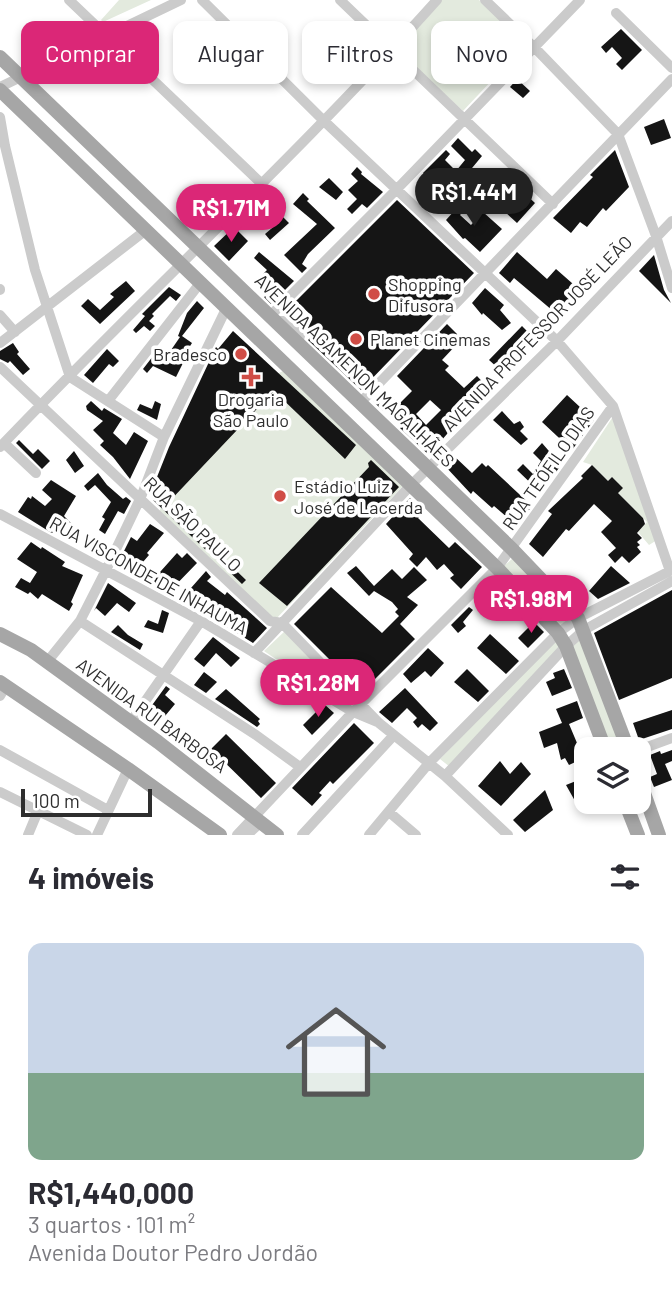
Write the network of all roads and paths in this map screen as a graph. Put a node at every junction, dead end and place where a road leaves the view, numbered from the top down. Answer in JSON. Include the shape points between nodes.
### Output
{"nodes":[{"id":1,"x":69,"y":0,"type":"edge"},
{"id":2,"x":181,"y":0,"type":"edge"},
{"id":3,"x":202,"y":0,"type":"edge"},
{"id":4,"x":340,"y":0,"type":"edge"},
{"id":5,"x":438,"y":0,"type":"edge"},
{"id":6,"x":485,"y":0,"type":"edge"},
{"id":7,"x":580,"y":0,"type":"edge"},
{"id":8,"x":616,"y":13,"type":"dead end"},
{"id":9,"x":90,"y":21,"type":"edge"},
{"id":10,"x":138,"y":21,"type":"edge"},
{"id":11,"x":362,"y":21,"type":"edge"},
{"id":12,"x":417,"y":23,"type":"edge"},
{"id":13,"x":535,"y":48,"type":"junction"},
{"id":14,"x":0,"y":57,"type":"edge"},
{"id":15,"x":672,"y":68,"type":"edge"},
{"id":16,"x":417,"y":74,"type":"edge"},
{"id":17,"x":21,"y":77,"type":"joint"},
{"id":18,"x":672,"y":79,"type":"edge"},
{"id":19,"x":28,"y":84,"type":"edge"},
{"id":20,"x":156,"y":84,"type":"edge"},
{"id":21,"x":359,"y":84,"type":"edge"},
{"id":22,"x":0,"y":88,"type":"edge"},
{"id":23,"x":0,"y":117,"type":"edge"},
{"id":24,"x":323,"y":120,"type":"junction"},
{"id":25,"x":464,"y":121,"type":"junction"},
{"id":26,"x":618,"y":134,"type":"junction"},
{"id":27,"x":261,"y":183,"type":"junction"},
{"id":28,"x":397,"y":189,"type":"junction"},
{"id":29,"x":553,"y":204,"type":"junction"},
{"id":30,"x":672,"y":220,"type":"edge"},
{"id":31,"x":146,"y":230,"type":"junction"},
{"id":32,"x":656,"y":236,"type":"junction"},
{"id":33,"x":200,"y":247,"type":"junction"},
{"id":34,"x":182,"y":264,"type":"junction"},
{"id":35,"x":483,"y":273,"type":"junction"},
{"id":36,"x":201,"y":282,"type":"junction"},
{"id":37,"x":672,"y":288,"type":"edge"},
{"id":38,"x":48,"y":306,"type":"junction"},
{"id":39,"x":226,"y":309,"type":"junction"},
{"id":40,"x":0,"y":315,"type":"edge"},
{"id":41,"x":272,"y":319,"type":"junction"},
{"id":42,"x":15,"y":332,"type":"junction"},
{"id":43,"x":557,"y":341,"type":"junction"},
{"id":44,"x":0,"y":343,"type":"edge"},
{"id":45,"x":0,"y":367,"type":"edge"},
{"id":46,"x":70,"y":377,"type":"junction"},
{"id":47,"x":108,"y":401,"type":"junction"},
{"id":48,"x":360,"y":403,"type":"junction"},
{"id":49,"x":41,"y":404,"type":"junction"},
{"id":50,"x":613,"y":406,"type":"junction"},
{"id":51,"x":164,"y":437,"type":"junction"},
{"id":52,"x":2,"y":445,"type":"edge"},
{"id":53,"x":428,"y":468,"type":"junction"},
{"id":54,"x":36,"y":473,"type":"dead end"},
{"id":55,"x":411,"y":485,"type":"junction"},
{"id":56,"x":141,"y":497,"type":"junction"},
{"id":57,"x":0,"y":514,"type":"edge"},
{"id":58,"x":512,"y":549,"type":"junction"},
{"id":59,"x":497,"y":568,"type":"junction"},
{"id":60,"x":106,"y":570,"type":"junction"},
{"id":61,"x":671,"y":574,"type":"edge"},
{"id":62,"x":80,"y":621,"type":"junction"},
{"id":63,"x":201,"y":621,"type":"junction"},
{"id":64,"x":282,"y":623,"type":"junction"},
{"id":65,"x":581,"y":624,"type":"junction"},
{"id":66,"x":558,"y":633,"type":"junction"},
{"id":67,"x":0,"y":634,"type":"edge"},
{"id":68,"x":566,"y":646,"type":"junction"},
{"id":69,"x":254,"y":653,"type":"junction"},
{"id":70,"x":47,"y":662,"type":"junction"},
{"id":71,"x":330,"y":671,"type":"junction"},
{"id":72,"x":165,"y":676,"type":"junction"},
{"id":73,"x":2,"y":688,"type":"edge"},
{"id":74,"x":316,"y":690,"type":"junction"},
{"id":75,"x":362,"y":703,"type":"junction"},
{"id":76,"x":353,"y":712,"type":"junction"},
{"id":77,"x":130,"y":723,"type":"junction"},
{"id":78,"x":379,"y":723,"type":"junction"},
{"id":79,"x":394,"y":735,"type":"junction"},
{"id":80,"x":600,"y":737,"type":"edge"},
{"id":81,"x":623,"y":737,"type":"edge"},
{"id":82,"x":672,"y":738,"type":"edge"},
{"id":83,"x":651,"y":746,"type":"edge"},
{"id":84,"x":0,"y":750,"type":"edge"},
{"id":85,"x":429,"y":763,"type":"junction"},
{"id":86,"x":300,"y":767,"type":"junction"},
{"id":87,"x":128,"y":769,"type":"junction"},
{"id":88,"x":444,"y":776,"type":"junction"},
{"id":89,"x":0,"y":792,"type":"edge"},
{"id":90,"x":108,"y":810,"type":"junction"},
{"id":91,"x":38,"y":811,"type":"junction"},
{"id":92,"x":389,"y":812,"type":"junction"},
{"id":93,"x":651,"y":813,"type":"edge"},
{"id":94,"x":630,"y":814,"type":"edge"},
{"id":95,"x":258,"y":819,"type":"junction"},
{"id":96,"x":28,"y":835,"type":"edge"},
{"id":97,"x":87,"y":835,"type":"edge"},
{"id":98,"x":97,"y":835,"type":"edge"},
{"id":99,"x":220,"y":835,"type":"edge"},
{"id":100,"x":237,"y":835,"type":"edge"},
{"id":101,"x":247,"y":835,"type":"edge"},
{"id":102,"x":277,"y":835,"type":"edge"},
{"id":103,"x":302,"y":835,"type":"edge"},
{"id":104,"x":369,"y":835,"type":"edge"},
{"id":105,"x":416,"y":835,"type":"edge"},
{"id":106,"x":508,"y":835,"type":"edge"},
{"id":107,"x":638,"y":835,"type":"edge"},
{"id":108,"x":659,"y":835,"type":"edge"}],
"edges":[{"from":1,"to":9,"type":"street"},
{"from":2,"to":10,"type":"street"},
{"from":3,"to":24,"type":"street"},
{"from":4,"to":11,"type":"street"},
{"from":5,"to":12,"type":"street"},
{"from":6,"to":13,"type":"street"},
{"from":7,"to":13,"type":"street"},
{"from":8,"to":15,"type":"street"},
{"from":13,"to":25,"type":"street"},
{"from":13,"to":26,"type":"street"},
{"from":14,"to":17,"type":"main road","name":"AVENIDA AGAMENON MAGALHÃES"},
{"from":16,"to":25,"type":"street"},
{"from":17,"to":22,"type":"street"},
{"from":18,"to":26,"type":"street"},
{"from":19,"to":33,"type":"main road","name":"AVENIDA AGAMENON MAGALHÃES"},
{"from":20,"to":27,"type":"street"},
{"from":21,"to":24,"type":"street"},
{"from":22,"to":31,"type":"main road"},
{"from":23,"to":38,"type":"street","via":[[29,246]]},
{"from":24,"to":27,"type":"street"},
{"from":24,"to":28,"type":"street"},
{"from":25,"to":28,"type":"street"},
{"from":25,"to":29,"type":"street"},
{"from":26,"to":29,"type":"street"},
{"from":26,"to":32,"type":"street"},
{"from":27,"to":33,"type":"street"},
{"from":28,"to":35,"type":"street"},
{"from":28,"to":41,"type":"street"},
{"from":29,"to":35,"type":"street"},
{"from":30,"to":32,"type":"street","name":"AVENIDA PROFESSOR JOSÉ LEÃO"},
{"from":31,"to":34,"type":"main road"},
{"from":31,"to":38,"type":"street"},
{"from":32,"to":37,"type":"street"},
{"from":32,"to":43,"type":"street","name":"AVENIDA PROFESSOR JOSÉ LEÃO"},
{"from":33,"to":34,"type":"street"},
{"from":33,"to":41,"type":"main road","name":"AVENIDA AGAMENON MAGALHÃES"},
{"from":34,"to":36,"type":"main road"},
{"from":34,"to":46,"type":"street"},
{"from":35,"to":43,"type":"street"},
{"from":35,"to":48,"type":"street"},
{"from":36,"to":39,"type":"main road"},
{"from":36,"to":47,"type":"street"},
{"from":38,"to":42,"type":"street"},
{"from":38,"to":46,"type":"street"},
{"from":39,"to":51,"type":"street"},
{"from":39,"to":55,"type":"main road"},
{"from":40,"to":42,"type":"street"},
{"from":41,"to":48,"type":"main road","name":"AVENIDA AGAMENON MAGALHÃES"},
{"from":42,"to":44,"type":"street"},
{"from":43,"to":50,"type":"street"},
{"from":43,"to":53,"type":"street","name":"AVENIDA PROFESSOR JOSÉ LEÃO"},
{"from":45,"to":49,"type":"street","name":"RUA SÃO PAULO"},
{"from":46,"to":47,"type":"street"},
{"from":46,"to":49,"type":"street"},
{"from":47,"to":51,"type":"street"},
{"from":48,"to":53,"type":"main road","name":"AVENIDA AGAMENON MAGALHÃES"},
{"from":49,"to":52,"type":"street"},
{"from":49,"to":56,"type":"street","name":"RUA SÃO PAULO"},
{"from":50,"to":58,"type":"street","name":"RUA TEÓFILO DIAS"},
{"from":50,"to":61,"type":"street"},
{"from":51,"to":56,"type":"street"},
{"from":52,"to":54,"type":"street"},
{"from":53,"to":55,"type":"street","name":"AVENIDA PROFESSOR JOSÉ LEÃO"},
{"from":53,"to":58,"type":"main road","name":"AVENIDA AGAMENON MAGALHÃES"},
{"from":55,"to":59,"type":"main road"},
{"from":55,"to":64,"type":"street","name":"AVENIDA PROFESSOR JOSÉ LEÃO"},
{"from":56,"to":60,"type":"street"},
{"from":56,"to":64,"type":"street","name":"RUA SÃO PAULO","via":[[270,621]]},
{"from":57,"to":60,"type":"street","name":"RUA VISCONDE DE INHAUMA"},
{"from":58,"to":59,"type":"street","name":"RUA TEÓFILO DIAS"},
{"from":58,"to":65,"type":"main road","name":"AVENIDA AGAMENON MAGALHÃES"},
{"from":59,"to":66,"type":"main road"},
{"from":59,"to":75,"type":"street","name":"RUA TEÓFILO DIAS"},
{"from":60,"to":62,"type":"street"},
{"from":60,"to":63,"type":"street","name":"RUA VISCONDE DE INHAUMA"},
{"from":61,"to":65,"type":"street"},
{"from":62,"to":70,"type":"street"},
{"from":62,"to":72,"type":"street"},
{"from":63,"to":69,"type":"street","name":"RUA VISCONDE DE INHAUMA"},
{"from":63,"to":72,"type":"street"},
{"from":64,"to":69,"type":"street","name":"AVENIDA PROFESSOR JOSÉ LEÃO"},
{"from":64,"to":71,"type":"street","name":"RUA SÃO PAULO"},
{"from":65,"to":66,"type":"street"},
{"from":65,"to":68,"type":"street"},
{"from":65,"to":81,"type":"main road"},
{"from":66,"to":68,"type":"main road"},
{"from":66,"to":85,"type":"street"},
{"from":67,"to":70,"type":"main road","name":"AVENIDA RUI BARBOSA"},
{"from":68,"to":80,"type":"main road"},
{"from":68,"to":88,"type":"street"},
{"from":69,"to":74,"type":"street","name":"RUA VISCONDE DE INHAUMA"},
{"from":70,"to":77,"type":"main road","name":"AVENIDA RUI BARBOSA"},
{"from":71,"to":74,"type":"street"},
{"from":71,"to":75,"type":"street","name":"RUA SÃO PAULO"},
{"from":72,"to":77,"type":"street"},
{"from":72,"to":86,"type":"street"},
{"from":73,"to":87,"type":"main road"},
{"from":74,"to":76,"type":"street","name":"RUA VISCONDE DE INHAUMA"},
{"from":75,"to":76,"type":"street","name":"RUA TEÓFILO DIAS"},
{"from":75,"to":78,"type":"street","name":"RUA SÃO PAULO"},
{"from":76,"to":78,"type":"street","name":"RUA VISCONDE DE INHAUMA"},
{"from":76,"to":86,"type":"street","name":"RUA TEÓFILO DIAS"},
{"from":77,"to":95,"type":"main road","name":"AVENIDA RUI BARBOSA"},
{"from":78,"to":79,"type":"street"},
{"from":79,"to":85,"type":"street"},
{"from":79,"to":103,"type":"street"},
{"from":82,"to":83,"type":"street"},
{"from":84,"to":90,"type":"street"},
{"from":85,"to":88,"type":"street"},
{"from":85,"to":92,"type":"street"},
{"from":86,"to":95,"type":"street","name":"RUA TEÓFILO DIAS"},
{"from":87,"to":90,"type":"street"},
{"from":87,"to":99,"type":"main road"},
{"from":88,"to":106,"type":"street"},
{"from":89,"to":91,"type":"street"},
{"from":90,"to":98,"type":"street"},
{"from":91,"to":96,"type":"street"},
{"from":91,"to":97,"type":"street"},
{"from":92,"to":104,"type":"street"},
{"from":92,"to":105,"type":"street"},
{"from":93,"to":108,"type":"main road"},
{"from":94,"to":107,"type":"main road"},
{"from":95,"to":100,"type":"street"},
{"from":95,"to":101,"type":"street"},
{"from":95,"to":102,"type":"main road","name":"AVENIDA RUI BARBOSA"}]}
